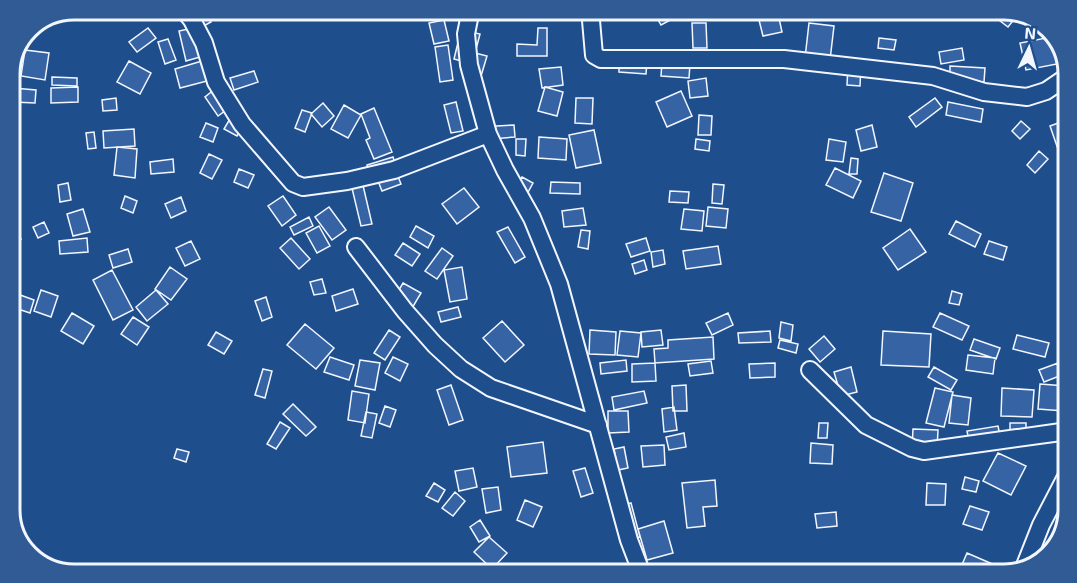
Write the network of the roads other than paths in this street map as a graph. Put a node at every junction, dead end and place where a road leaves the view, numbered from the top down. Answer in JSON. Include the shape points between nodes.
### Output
{"nodes":[{"id":1,"x":192,"y":20,"type":"edge"},
{"id":2,"x":469,"y":20,"type":"edge"},
{"id":3,"x":591,"y":20,"type":"edge"},
{"id":4,"x":1057,"y":83,"type":"edge"},
{"id":5,"x":488,"y":134,"type":"junction"},
{"id":6,"x":356,"y":247,"type":"dead end"},
{"id":7,"x":810,"y":370,"type":"dead end"},
{"id":8,"x":598,"y":425,"type":"junction"},
{"id":9,"x":1058,"y":432,"type":"edge"},
{"id":10,"x":1058,"y":492,"type":"edge"},
{"id":11,"x":1028,"y":557,"type":"edge"},
{"id":12,"x":638,"y":564,"type":"edge"}],
"edges":[{"from":1,"to":5,"type":"street","via":[[216,81],[242,124],[297,186],[347,181],[394,170]]},
{"from":2,"to":5,"type":"street","via":[[469,65]]},
{"from":3,"to":4,"type":"street","via":[[594,55],[601,59],[784,58],[933,76],[984,92],[1027,97]]},
{"from":5,"to":8,"type":"street","via":[[532,218],[559,284]]},
{"from":6,"to":8,"type":"street","via":[[435,345],[461,369],[490,388]]},
{"from":7,"to":9,"type":"street","via":[[866,425],[912,448],[924,451]]},
{"from":8,"to":12,"type":"street"},
{"from":10,"to":11,"type":"street"}]}
